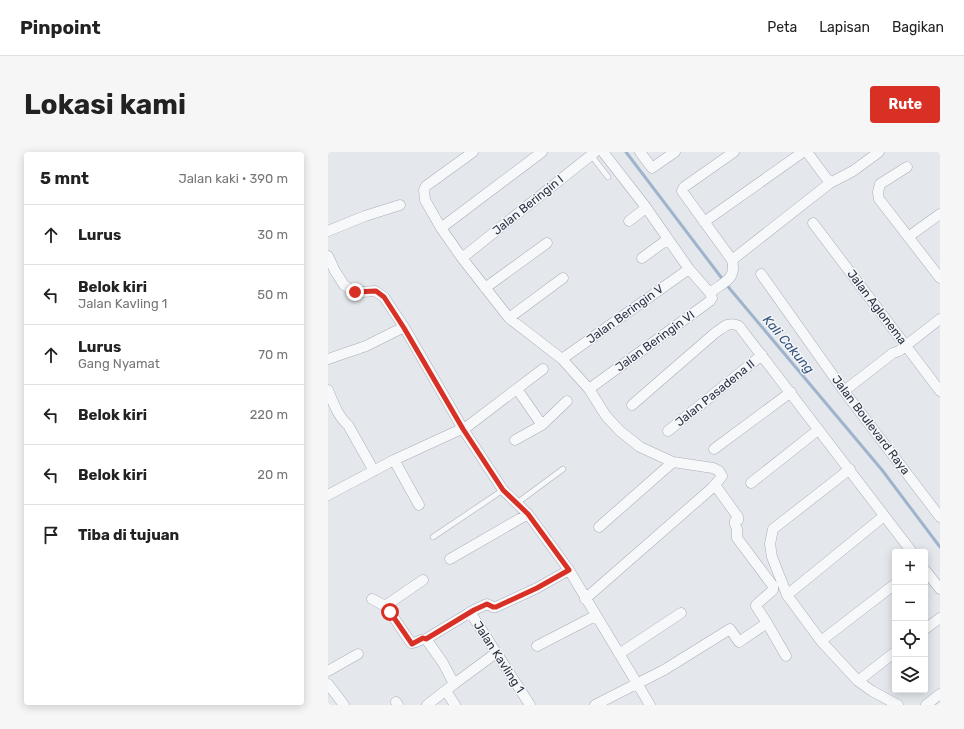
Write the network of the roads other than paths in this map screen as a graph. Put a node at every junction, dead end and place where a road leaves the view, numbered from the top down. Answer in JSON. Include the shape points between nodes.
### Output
{"nodes":[{"id":1,"x":473,"y":152,"type":"edge"},
{"id":2,"x":542,"y":152,"type":"edge"},
{"id":3,"x":603,"y":152,"type":"edge"},
{"id":4,"x":640,"y":152,"type":"edge"},
{"id":5,"x":675,"y":152,"type":"edge"},
{"id":6,"x":733,"y":152,"type":"edge"},
{"id":7,"x":803,"y":152,"type":"edge"},
{"id":8,"x":807,"y":152,"type":"edge"},
{"id":9,"x":879,"y":152,"type":"edge"},
{"id":10,"x":593,"y":154,"type":"edge"},
{"id":11,"x":907,"y":167,"type":"dead end"},
{"id":12,"x":608,"y":177,"type":"dead end"},
{"id":13,"x":830,"y":183,"type":"junction"},
{"id":14,"x":400,"y":205,"type":"dead end"},
{"id":15,"x":646,"y":208,"type":"junction"},
{"id":16,"x":940,"y":214,"type":"edge"},
{"id":17,"x":629,"y":221,"type":"dead end"},
{"id":18,"x":704,"y":222,"type":"junction"},
{"id":19,"x":814,"y":223,"type":"dead end"},
{"id":20,"x":441,"y":228,"type":"junction"},
{"id":21,"x":328,"y":231,"type":"edge"},
{"id":22,"x":908,"y":237,"type":"junction"},
{"id":23,"x":668,"y":239,"type":"junction"},
{"id":24,"x":547,"y":243,"type":"dead end"},
{"id":25,"x":328,"y":256,"type":"edge"},
{"id":26,"x":462,"y":258,"type":"junction"},
{"id":27,"x":642,"y":258,"type":"dead end"},
{"id":28,"x":732,"y":260,"type":"junction"},
{"id":29,"x":689,"y":268,"type":"junction"},
{"id":30,"x":761,"y":274,"type":"dead end"},
{"id":31,"x":562,"y":278,"type":"dead end"},
{"id":32,"x":940,"y":278,"type":"edge"},
{"id":33,"x":486,"y":288,"type":"junction"},
{"id":34,"x":712,"y":291,"type":"junction"},
{"id":35,"x":509,"y":318,"type":"junction"},
{"id":36,"x":940,"y":319,"type":"edge"},
{"id":37,"x":404,"y":328,"type":"junction"},
{"id":38,"x":903,"y":348,"type":"junction"},
{"id":39,"x":762,"y":355,"type":"junction"},
{"id":40,"x":328,"y":359,"type":"edge"},
{"id":41,"x":562,"y":359,"type":"junction"},
{"id":42,"x":543,"y":370,"type":"dead end"},
{"id":43,"x":517,"y":389,"type":"junction"},
{"id":44,"x":589,"y":389,"type":"junction"},
{"id":45,"x":328,"y":390,"type":"edge"},
{"id":46,"x":940,"y":391,"type":"edge"},
{"id":47,"x":791,"y":392,"type":"junction"},
{"id":48,"x":846,"y":393,"type":"junction"},
{"id":49,"x":567,"y":401,"type":"dead end"},
{"id":50,"x":632,"y":405,"type":"dead end"},
{"id":51,"x":542,"y":424,"type":"junction"},
{"id":52,"x":463,"y":429,"type":"junction"},
{"id":53,"x":818,"y":430,"type":"junction"},
{"id":54,"x":668,"y":431,"type":"dead end"},
{"id":55,"x":515,"y":440,"type":"dead end"},
{"id":56,"x":714,"y":449,"type":"dead end"},
{"id":57,"x":394,"y":460,"type":"junction"},
{"id":58,"x":673,"y":462,"type":"junction"},
{"id":59,"x":562,"y":469,"type":"dead end"},
{"id":60,"x":850,"y":469,"type":"junction"},
{"id":61,"x":374,"y":471,"type":"junction"},
{"id":62,"x":751,"y":483,"type":"dead end"},
{"id":63,"x":715,"y":485,"type":"junction"},
{"id":64,"x":503,"y":490,"type":"junction"},
{"id":65,"x":328,"y":495,"type":"edge"},
{"id":66,"x":517,"y":503,"type":"junction"},
{"id":67,"x":419,"y":505,"type":"dead end"},
{"id":68,"x":528,"y":514,"type":"junction"},
{"id":69,"x":884,"y":516,"type":"junction"},
{"id":70,"x":940,"y":517,"type":"edge"},
{"id":71,"x":598,"y":527,"type":"dead end"},
{"id":72,"x":433,"y":537,"type":"dead end"},
{"id":73,"x":910,"y":549,"type":"edge"},
{"id":74,"x":450,"y":559,"type":"dead end"},
{"id":75,"x":569,"y":570,"type":"junction"},
{"id":76,"x":928,"y":574,"type":"edge"},
{"id":77,"x":423,"y":580,"type":"dead end"},
{"id":78,"x":894,"y":585,"type":"edge"},
{"id":79,"x":940,"y":589,"type":"edge"},
{"id":80,"x":787,"y":595,"type":"junction"},
{"id":81,"x":372,"y":599,"type":"dead end"},
{"id":82,"x":585,"y":599,"type":"junction"},
{"id":83,"x":385,"y":606,"type":"junction"},
{"id":84,"x":470,"y":612,"type":"junction"},
{"id":85,"x":681,"y":613,"type":"dead end"},
{"id":86,"x":595,"y":616,"type":"junction"},
{"id":87,"x":940,"y":618,"type":"edge"},
{"id":88,"x":767,"y":623,"type":"junction"},
{"id":89,"x":928,"y":628,"type":"edge"},
{"id":90,"x":426,"y":639,"type":"junction"},
{"id":91,"x":821,"y":641,"type":"junction"},
{"id":92,"x":537,"y":646,"type":"dead end"},
{"id":93,"x":496,"y":653,"type":"junction"},
{"id":94,"x":358,"y":654,"type":"dead end"},
{"id":95,"x":619,"y":654,"type":"junction"},
{"id":96,"x":892,"y":654,"type":"edge"},
{"id":97,"x":786,"y":656,"type":"dead end"},
{"id":98,"x":328,"y":671,"type":"edge"},
{"id":99,"x":858,"y":681,"type":"junction"},
{"id":100,"x":328,"y":684,"type":"edge"},
{"id":101,"x":637,"y":684,"type":"junction"},
{"id":102,"x":450,"y":688,"type":"junction"},
{"id":103,"x":940,"y":694,"type":"edge"},
{"id":104,"x":332,"y":696,"type":"edge"},
{"id":105,"x":344,"y":705,"type":"edge"},
{"id":106,"x":427,"y":705,"type":"edge"},
{"id":107,"x":455,"y":705,"type":"edge"},
{"id":108,"x":530,"y":705,"type":"edge"},
{"id":109,"x":595,"y":705,"type":"edge"},
{"id":110,"x":650,"y":705,"type":"edge"},
{"id":111,"x":898,"y":705,"type":"edge"},
{"id":112,"x":926,"y":705,"type":"edge"}],
"edges":[{"from":1,"to":20,"type":"street","via":[[424,190],[425,200]]},
{"from":2,"to":20,"type":"street"},
{"from":3,"to":15,"type":"street"},
{"from":4,"to":5,"type":"street","via":[[652,168]]},
{"from":6,"to":18,"type":"street","via":[[682,190]]},
{"from":7,"to":18,"type":"street"},
{"from":8,"to":13,"type":"street"},
{"from":9,"to":13,"type":"street","via":[[853,171]]},
{"from":10,"to":12,"type":"lane"},
{"from":10,"to":26,"type":"street","name":"Jalan Beringin I"},
{"from":11,"to":22,"type":"street","via":[[880,184],[879,199]]},
{"from":13,"to":28,"type":"street"},
{"from":14,"to":21,"type":"street"},
{"from":15,"to":17,"type":"street"},
{"from":15,"to":23,"type":"street"},
{"from":16,"to":22,"type":"street"},
{"from":18,"to":28,"type":"street"},
{"from":19,"to":38,"type":"street","name":"Jalan Aglonema"},
{"from":20,"to":26,"type":"street"},
{"from":22,"to":32,"type":"street"},
{"from":23,"to":27,"type":"street"},
{"from":23,"to":29,"type":"street"},
{"from":24,"to":33,"type":"street"},
{"from":25,"to":37,"type":"street","via":[[344,285],[355,292],[376,291]]},
{"from":26,"to":33,"type":"street"},
{"from":28,"to":34,"type":"street","via":[[732,277]]},
{"from":29,"to":34,"type":"street"},
{"from":29,"to":41,"type":"street","name":"Jalan Beringin V"},
{"from":30,"to":48,"type":"street","name":"Jalan Boulevard Raya"},
{"from":31,"to":35,"type":"street"},
{"from":33,"to":35,"type":"street"},
{"from":34,"to":44,"type":"street","name":"Jalan Beringin VI","via":[[710,301]]},
{"from":35,"to":41,"type":"street"},
{"from":36,"to":38,"type":"street"},
{"from":37,"to":40,"type":"street","via":[[366,346]]},
{"from":37,"to":52,"type":"street"},
{"from":38,"to":46,"type":"street","name":"Jalan Aglonema"},
{"from":38,"to":48,"type":"street","via":[[893,353]]},
{"from":39,"to":47,"type":"street"},
{"from":39,"to":50,"type":"street","via":[[739,326],[728,324]]},
{"from":39,"to":54,"type":"street","name":"Jalan Pasadena II"},
{"from":41,"to":44,"type":"street"},
{"from":42,"to":43,"type":"street"},
{"from":43,"to":51,"type":"street"},
{"from":43,"to":52,"type":"street"},
{"from":44,"to":58,"type":"street","via":[[606,416],[620,431],[640,447]]},
{"from":45,"to":61,"type":"street","via":[[340,418],[348,425]]},
{"from":47,"to":53,"type":"street"},
{"from":47,"to":56,"type":"street"},
{"from":48,"to":70,"type":"street","name":"Jalan Boulevard Raya"},
{"from":49,"to":51,"type":"street"},
{"from":51,"to":55,"type":"street"},
{"from":52,"to":57,"type":"street"},
{"from":52,"to":64,"type":"street"},
{"from":53,"to":60,"type":"street"},
{"from":53,"to":62,"type":"street"},
{"from":57,"to":61,"type":"street"},
{"from":57,"to":67,"type":"street"},
{"from":58,"to":63,"type":"street","via":[[719,471],[722,476]]},
{"from":58,"to":71,"type":"street"},
{"from":59,"to":66,"type":"lane"},
{"from":60,"to":69,"type":"street"},
{"from":60,"to":80,"type":"street","via":[[773,529],[770,544],[772,557]]},
{"from":61,"to":65,"type":"street"},
{"from":63,"to":82,"type":"street"},
{"from":63,"to":88,"type":"street","via":[[738,517],[735,522],[737,538],[773,586],[773,590],[756,606]]},
{"from":64,"to":66,"type":"street"},
{"from":64,"to":72,"type":"lane"},
{"from":66,"to":68,"type":"street"},
{"from":68,"to":74,"type":"street"},
{"from":68,"to":75,"type":"street"},
{"from":69,"to":73,"type":"street"},
{"from":69,"to":80,"type":"street"},
{"from":75,"to":82,"type":"street"},
{"from":75,"to":84,"type":"street","via":[[496,607],[487,604]]},
{"from":76,"to":79,"type":"street"},
{"from":77,"to":83,"type":"street"},
{"from":78,"to":91,"type":"street"},
{"from":80,"to":91,"type":"street"},
{"from":81,"to":83,"type":"street"},
{"from":82,"to":86,"type":"street"},
{"from":83,"to":90,"type":"street","via":[[411,643]]},
{"from":84,"to":90,"type":"street","name":"Jalan Kavling 1"},
{"from":84,"to":93,"type":"street","name":"Jalan Kavling 1"},
{"from":85,"to":95,"type":"street"},
{"from":86,"to":92,"type":"street"},
{"from":86,"to":95,"type":"street"},
{"from":87,"to":89,"type":"street"},
{"from":88,"to":97,"type":"street"},
{"from":88,"to":101,"type":"street","via":[[739,642],[730,629]]},
{"from":90,"to":102,"type":"street","via":[[443,663]]},
{"from":91,"to":99,"type":"street"},
{"from":93,"to":102,"type":"street"},
{"from":93,"to":108,"type":"street","name":"Jalan Kavling 1"},
{"from":94,"to":98,"type":"street"},
{"from":95,"to":101,"type":"street"},
{"from":96,"to":99,"type":"street"},
{"from":99,"to":111,"type":"street","via":[[872,692]]},
{"from":100,"to":104,"type":"street"},
{"from":101,"to":109,"type":"street"},
{"from":101,"to":110,"type":"street"},
{"from":102,"to":106,"type":"street"},
{"from":102,"to":107,"type":"street"},
{"from":103,"to":112,"type":"street"},
{"from":104,"to":105,"type":"street"}]}
